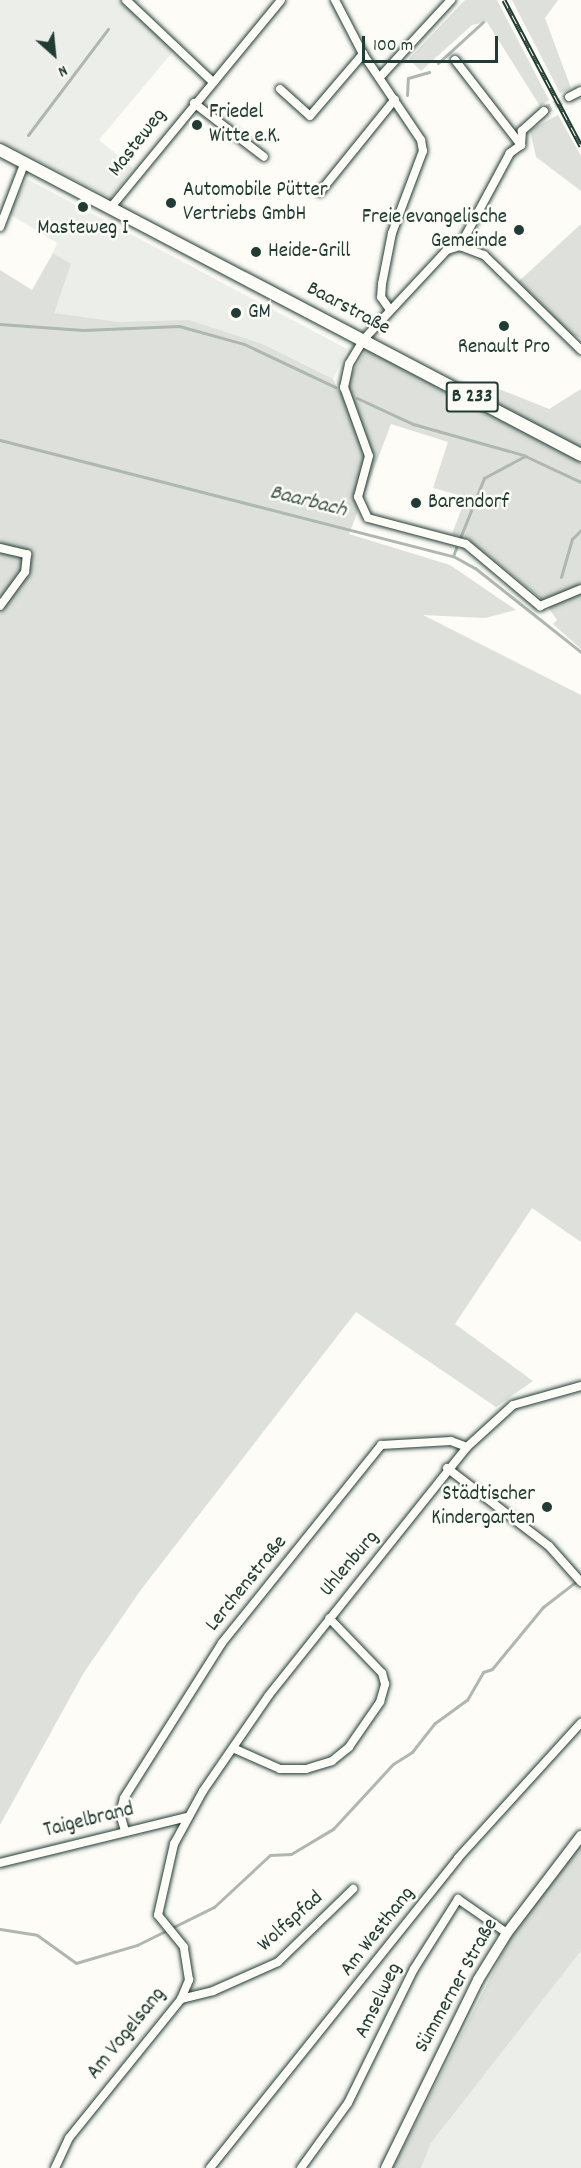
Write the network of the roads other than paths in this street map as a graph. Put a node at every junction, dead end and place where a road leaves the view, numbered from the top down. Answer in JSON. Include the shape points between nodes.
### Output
{"nodes":[{"id":1,"x":126,"y":0,"type":"edge"},
{"id":2,"x":281,"y":0,"type":"edge"},
{"id":3,"x":335,"y":0,"type":"edge"},
{"id":4,"x":451,"y":0,"type":"edge"},
{"id":5,"x":363,"y":54,"type":"junction"},
{"id":6,"x":455,"y":60,"type":"dead end"},
{"id":7,"x":380,"y":77,"type":"junction"},
{"id":8,"x":213,"y":82,"type":"junction"},
{"id":9,"x":280,"y":89,"type":"dead end"},
{"id":10,"x":581,"y":91,"type":"edge"},
{"id":11,"x":569,"y":97,"type":"tunnel mouth"},
{"id":12,"x":395,"y":99,"type":"junction"},
{"id":13,"x":194,"y":103,"type":"junction"},
{"id":14,"x":544,"y":111,"type":"tunnel mouth"},
{"id":15,"x":521,"y":145,"type":"junction"},
{"id":16,"x":0,"y":150,"type":"edge"},
{"id":17,"x":264,"y":157,"type":"dead end"},
{"id":18,"x":25,"y":162,"type":"junction"},
{"id":19,"x":320,"y":192,"type":"dead end"},
{"id":20,"x":111,"y":206,"type":"junction"},
{"id":21,"x":0,"y":227,"type":"edge"},
{"id":22,"x":460,"y":246,"type":"junction"},
{"id":23,"x":390,"y":310,"type":"junction"},
{"id":24,"x":364,"y":339,"type":"junction"},
{"id":25,"x":581,"y":350,"type":"edge"},
{"id":26,"x":581,"y":455,"type":"edge"},
{"id":27,"x":0,"y":548,"type":"edge"},
{"id":28,"x":581,"y":589,"type":"edge"},
{"id":29,"x":0,"y":606,"type":"edge"},
{"id":30,"x":581,"y":1386,"type":"edge"},
{"id":31,"x":467,"y":1447,"type":"junction"},
{"id":32,"x":447,"y":1467,"type":"junction"},
{"id":33,"x":581,"y":1582,"type":"edge"},
{"id":34,"x":328,"y":1618,"type":"junction"},
{"id":35,"x":581,"y":1723,"type":"edge"},
{"id":36,"x":235,"y":1749,"type":"junction"},
{"id":37,"x":187,"y":1817,"type":"junction"},
{"id":38,"x":125,"y":1831,"type":"junction"},
{"id":39,"x":581,"y":1836,"type":"edge"},
{"id":40,"x":0,"y":1863,"type":"edge"},
{"id":41,"x":353,"y":1889,"type":"dead end"},
{"id":42,"x":507,"y":1933,"type":"junction"},
{"id":43,"x":181,"y":1999,"type":"junction"},
{"id":44,"x":55,"y":2168,"type":"edge"},
{"id":45,"x":210,"y":2168,"type":"edge"},
{"id":46,"x":301,"y":2168,"type":"edge"},
{"id":47,"x":386,"y":2168,"type":"edge"}],
"edges":[{"from":1,"to":8,"type":"street"},
{"from":2,"to":8,"type":"street","name":"Masteweg"},
{"from":3,"to":5,"type":"street"},
{"from":4,"to":7,"type":"street"},
{"from":5,"to":7,"type":"street"},
{"from":5,"to":9,"type":"street","via":[[310,116]]},
{"from":6,"to":15,"type":"street"},
{"from":7,"to":12,"type":"street"},
{"from":8,"to":13,"type":"street","name":"Masteweg"},
{"from":10,"to":11,"type":"street"},
{"from":12,"to":19,"type":"street"},
{"from":12,"to":23,"type":"street","via":[[421,140],[423,151],[392,232],[381,297]]},
{"from":13,"to":17,"type":"street","name":"Masteweg"},
{"from":13,"to":20,"type":"street","name":"Masteweg"},
{"from":14,"to":15,"type":"street","via":[[522,131]]},
{"from":15,"to":22,"type":"street","via":[[510,153]]},
{"from":16,"to":18,"type":"main road","name":"Baarstraße","number":"B 233"},
{"from":18,"to":20,"type":"main road","name":"Baarstraße","number":"B 233"},
{"from":18,"to":21,"type":"street"},
{"from":20,"to":24,"type":"main road","name":"Baarstraße","number":"B 233"},
{"from":22,"to":23,"type":"street","via":[[447,250]]},
{"from":22,"to":25,"type":"street","via":[[484,255]]},
{"from":23,"to":24,"type":"street"},
{"from":24,"to":26,"type":"main road","name":"Baarstraße","number":"B 233"},
{"from":24,"to":28,"type":"street","via":[[349,364],[344,387],[369,456],[358,496],[368,518],[466,544],[540,606]]},
{"from":27,"to":29,"type":"street","via":[[27,554],[25,572]]},
{"from":30,"to":31,"type":"street","name":"Uhlenburg","via":[[513,1405]]},
{"from":31,"to":32,"type":"street","name":"Uhlenburg"},
{"from":31,"to":38,"type":"street","name":"Lerchenstraße","via":[[452,1441],[381,1445],[222,1643],[124,1798],[120,1814]]},
{"from":32,"to":33,"type":"street","via":[[511,1514]]},
{"from":32,"to":34,"type":"street","name":"Uhlenburg"},
{"from":34,"to":36,"type":"street","name":"Uhlenburg","via":[[269,1695]]},
{"from":34,"to":36,"type":"street","via":[[382,1673],[385,1684],[380,1702],[349,1747],[332,1761],[306,1769],[280,1769]]},
{"from":35,"to":45,"type":"street","name":"Am Westhang","via":[[458,1858]]},
{"from":36,"to":37,"type":"street","name":"Uhlenburg"},
{"from":37,"to":38,"type":"street","name":"Taigelbrand"},
{"from":37,"to":43,"type":"street","name":"Am Vogelsang","via":[[174,1844],[158,1915],[184,1947],[190,1965]]},
{"from":38,"to":40,"type":"street","name":"Taigelbrand"},
{"from":39,"to":42,"type":"main road","name":"Sümmerner Straße"},
{"from":41,"to":43,"type":"street","name":"Wolfspfad","via":[[278,1962],[213,1991]]},
{"from":42,"to":46,"type":"street","name":"Amselweg","via":[[458,1899],[414,1969],[348,2103]]},
{"from":42,"to":47,"type":"main road","name":"Sümmerner Straße","via":[[458,2019]]},
{"from":43,"to":44,"type":"street","name":"Am Vogelsang","via":[[100,2096],[69,2138]]}]}
